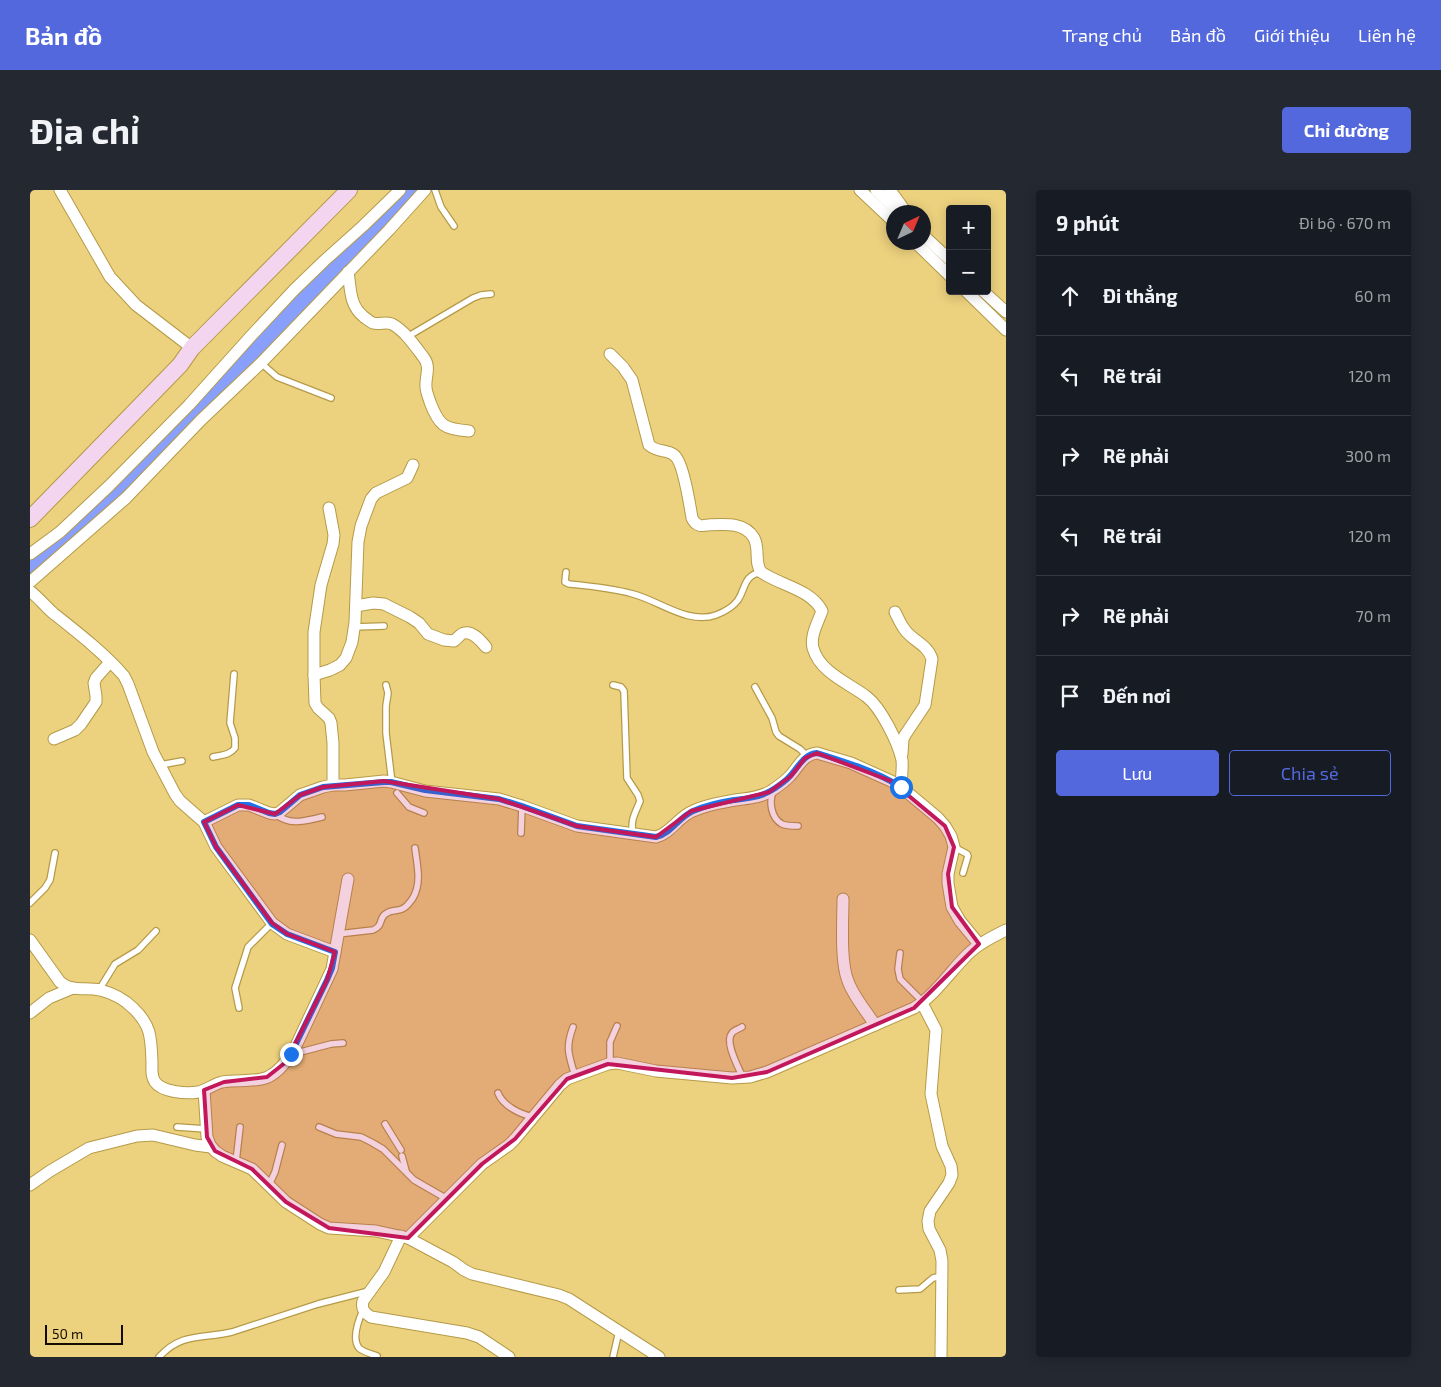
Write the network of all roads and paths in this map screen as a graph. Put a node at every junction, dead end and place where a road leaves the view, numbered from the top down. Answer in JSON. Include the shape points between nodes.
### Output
{"nodes":[{"id":1,"x":60,"y":190,"type":"edge"},
{"id":2,"x":349,"y":190,"type":"edge"},
{"id":3,"x":400,"y":190,"type":"edge"},
{"id":4,"x":425,"y":190,"type":"edge"},
{"id":5,"x":435,"y":190,"type":"edge"},
{"id":6,"x":860,"y":190,"type":"edge"},
{"id":7,"x":876,"y":190,"type":"edge"},
{"id":8,"x":890,"y":190,"type":"edge"},
{"id":9,"x":892,"y":205,"type":"edge"},
{"id":10,"x":901,"y":205,"type":"edge"},
{"id":11,"x":886,"y":214,"type":"edge"},
{"id":12,"x":375,"y":218,"type":"junction"},
{"id":13,"x":454,"y":226,"type":"dead end"},
{"id":14,"x":387,"y":229,"type":"junction"},
{"id":15,"x":929,"y":250,"type":"edge"},
{"id":16,"x":932,"y":252,"type":"junction"},
{"id":17,"x":946,"y":258,"type":"edge"},
{"id":18,"x":946,"y":271,"type":"edge"},
{"id":19,"x":348,"y":272,"type":"junction"},
{"id":20,"x":491,"y":294,"type":"dead end"},
{"id":21,"x":970,"y":295,"type":"edge"},
{"id":22,"x":987,"y":295,"type":"edge"},
{"id":23,"x":1006,"y":312,"type":"edge"},
{"id":24,"x":1006,"y":330,"type":"edge"},
{"id":25,"x":407,"y":337,"type":"junction"},
{"id":26,"x":192,"y":348,"type":"junction"},
{"id":27,"x":610,"y":354,"type":"dead end"},
{"id":28,"x":261,"y":363,"type":"junction"},
{"id":29,"x":331,"y":398,"type":"dead end"},
{"id":30,"x":190,"y":406,"type":"junction"},
{"id":31,"x":200,"y":419,"type":"junction"},
{"id":32,"x":469,"y":431,"type":"dead end"},
{"id":33,"x":413,"y":465,"type":"dead end"},
{"id":34,"x":328,"y":508,"type":"dead end"},
{"id":35,"x":30,"y":519,"type":"edge"},
{"id":36,"x":30,"y":554,"type":"edge"},
{"id":37,"x":566,"y":572,"type":"dead end"},
{"id":38,"x":761,"y":572,"type":"junction"},
{"id":39,"x":30,"y":582,"type":"edge"},
{"id":40,"x":30,"y":591,"type":"edge"},
{"id":41,"x":356,"y":606,"type":"junction"},
{"id":42,"x":895,"y":612,"type":"dead end"},
{"id":43,"x":384,"y":626,"type":"dead end"},
{"id":44,"x":354,"y":627,"type":"junction"},
{"id":45,"x":486,"y":647,"type":"dead end"},
{"id":46,"x":110,"y":662,"type":"junction"},
{"id":47,"x":234,"y":674,"type":"dead end"},
{"id":48,"x":314,"y":675,"type":"junction"},
{"id":49,"x":386,"y":685,"type":"dead end"},
{"id":50,"x":613,"y":685,"type":"dead end"},
{"id":51,"x":755,"y":687,"type":"dead end"},
{"id":52,"x":54,"y":740,"type":"dead end"},
{"id":53,"x":807,"y":756,"type":"junction"},
{"id":54,"x":213,"y":757,"type":"dead end"},
{"id":55,"x":182,"y":761,"type":"dead end"},
{"id":56,"x":902,"y":762,"type":"junction"},
{"id":57,"x":160,"y":765,"type":"junction"},
{"id":58,"x":333,"y":785,"type":"junction"},
{"id":59,"x":394,"y":787,"type":"junction"},
{"id":60,"x":901,"y":787,"type":"junction"},
{"id":61,"x":775,"y":788,"type":"junction"},
{"id":62,"x":522,"y":806,"type":"junction"},
{"id":63,"x":424,"y":812,"type":"dead end"},
{"id":64,"x":275,"y":814,"type":"junction"},
{"id":65,"x":322,"y":817,"type":"dead end"},
{"id":66,"x":204,"y":822,"type":"junction"},
{"id":67,"x":798,"y":826,"type":"dead end"},
{"id":68,"x":521,"y":833,"type":"dead end"},
{"id":69,"x":633,"y":834,"type":"junction"},
{"id":70,"x":954,"y":847,"type":"junction"},
{"id":71,"x":415,"y":848,"type":"dead end"},
{"id":72,"x":55,"y":853,"type":"dead end"},
{"id":73,"x":963,"y":873,"type":"dead end"},
{"id":74,"x":348,"y":879,"type":"dead end"},
{"id":75,"x":843,"y":899,"type":"dead end"},
{"id":76,"x":30,"y":903,"type":"edge"},
{"id":77,"x":272,"y":924,"type":"junction"},
{"id":78,"x":1006,"y":930,"type":"edge"},
{"id":79,"x":156,"y":931,"type":"dead end"},
{"id":80,"x":338,"y":934,"type":"junction"},
{"id":81,"x":30,"y":940,"type":"edge"},
{"id":82,"x":979,"y":944,"type":"junction"},
{"id":83,"x":335,"y":952,"type":"junction"},
{"id":84,"x":900,"y":953,"type":"dead end"},
{"id":85,"x":73,"y":988,"type":"junction"},
{"id":86,"x":99,"y":990,"type":"junction"},
{"id":87,"x":923,"y":1003,"type":"junction"},
{"id":88,"x":239,"y":1008,"type":"dead end"},
{"id":89,"x":30,"y":1013,"type":"edge"},
{"id":90,"x":875,"y":1025,"type":"junction"},
{"id":91,"x":617,"y":1026,"type":"dead end"},
{"id":92,"x":573,"y":1027,"type":"dead end"},
{"id":93,"x":742,"y":1027,"type":"dead end"},
{"id":94,"x":343,"y":1043,"type":"dead end"},
{"id":95,"x":291,"y":1054,"type":"junction"},
{"id":96,"x":610,"y":1064,"type":"junction"},
{"id":97,"x":575,"y":1076,"type":"junction"},
{"id":98,"x":743,"y":1078,"type":"junction"},
{"id":99,"x":204,"y":1090,"type":"junction"},
{"id":100,"x":498,"y":1093,"type":"dead end"},
{"id":101,"x":532,"y":1117,"type":"junction"},
{"id":102,"x":385,"y":1124,"type":"dead end"},
{"id":103,"x":177,"y":1127,"type":"dead end"},
{"id":104,"x":240,"y":1127,"type":"dead end"},
{"id":105,"x":319,"y":1127,"type":"dead end"},
{"id":106,"x":206,"y":1129,"type":"junction"},
{"id":107,"x":282,"y":1145,"type":"dead end"},
{"id":108,"x":211,"y":1147,"type":"junction"},
{"id":109,"x":236,"y":1162,"type":"junction"},
{"id":110,"x":406,"y":1173,"type":"junction"},
{"id":111,"x":30,"y":1185,"type":"edge"},
{"id":112,"x":269,"y":1185,"type":"junction"},
{"id":113,"x":447,"y":1199,"type":"junction"},
{"id":114,"x":405,"y":1237,"type":"junction"},
{"id":115,"x":942,"y":1276,"type":"junction"},
{"id":116,"x":370,"y":1290,"type":"junction"},
{"id":117,"x":899,"y":1290,"type":"dead end"},
{"id":118,"x":363,"y":1310,"type":"junction"},
{"id":119,"x":619,"y":1331,"type":"junction"},
{"id":120,"x":377,"y":1356,"type":"edge"},
{"id":121,"x":159,"y":1357,"type":"edge"},
{"id":122,"x":509,"y":1357,"type":"edge"},
{"id":123,"x":613,"y":1357,"type":"edge"},
{"id":124,"x":659,"y":1357,"type":"edge"},
{"id":125,"x":941,"y":1357,"type":"edge"}],
"edges":[{"from":1,"to":26,"type":"street","via":[[110,277],[136,305]]},
{"from":2,"to":26,"type":"street"},
{"from":3,"to":12,"type":"street"},
{"from":4,"to":14,"type":"street"},
{"from":5,"to":13,"type":"lane","via":[[441,207]]},
{"from":6,"to":11,"type":"street"},
{"from":7,"to":9,"type":"street"},
{"from":8,"to":10,"type":"street"},
{"from":12,"to":14,"type":"street"},
{"from":12,"to":30,"type":"street","via":[[294,290]]},
{"from":14,"to":19,"type":"street"},
{"from":15,"to":16,"type":"street"},
{"from":16,"to":17,"type":"street"},
{"from":16,"to":18,"type":"street"},
{"from":19,"to":25,"type":"street","via":[[352,299],[358,312],[374,324],[393,324]]},
{"from":19,"to":28,"type":"street"},
{"from":20,"to":25,"type":"lane","via":[[473,298]]},
{"from":21,"to":24,"type":"street"},
{"from":22,"to":23,"type":"street"},
{"from":25,"to":32,"type":"street","via":[[427,362],[426,387],[439,421],[454,430]]},
{"from":26,"to":35,"type":"street"},
{"from":27,"to":38,"type":"street","via":[[632,380],[649,446],[657,451],[671,452],[678,458],[692,518],[698,525],[740,526],[750,533],[755,539]]},
{"from":28,"to":29,"type":"lane","via":[[278,378]]},
{"from":28,"to":31,"type":"street"},
{"from":30,"to":31,"type":"street"},
{"from":30,"to":36,"type":"street","via":[[60,532]]},
{"from":31,"to":39,"type":"street","via":[[126,498]]},
{"from":33,"to":41,"type":"street","via":[[407,478],[376,494],[366,510],[358,542]]},
{"from":34,"to":48,"type":"street","via":[[334,535],[314,632]]},
{"from":37,"to":38,"type":"lane","via":[[565,582],[569,584],[618,590],[683,614],[704,618],[730,608],[738,600],[750,576]]},
{"from":38,"to":56,"type":"street","via":[[802,592],[821,608],[813,648],[824,667],[868,698],[881,712]]},
{"from":40,"to":46,"type":"street"},
{"from":41,"to":44,"type":"street"},
{"from":41,"to":45,"type":"street","via":[[373,602],[384,604],[419,623],[432,636],[454,641],[465,633],[477,637]]},
{"from":42,"to":56,"type":"street","via":[[905,630],[931,653],[932,659],[925,705],[903,739]]},
{"from":43,"to":44,"type":"lane"},
{"from":44,"to":48,"type":"street","via":[[346,658],[330,670]]},
{"from":46,"to":52,"type":"street","via":[[96,678],[96,702],[81,724],[76,730]]},
{"from":46,"to":57,"type":"street","via":[[128,684]]},
{"from":47,"to":54,"type":"lane","via":[[230,723],[235,748],[228,754]]},
{"from":48,"to":58,"type":"street","via":[[315,703],[331,723]]},
{"from":49,"to":59,"type":"lane","via":[[386,733]]},
{"from":50,"to":69,"type":"lane","via":[[624,691],[627,778],[640,801],[633,817]]},
{"from":51,"to":53,"type":"lane","via":[[779,736]]},
{"from":53,"to":60,"type":"street","via":[[817,753],[850,763]]},
{"from":53,"to":61,"type":"street","via":[[791,776]]},
{"from":55,"to":57,"type":"lane"},
{"from":56,"to":60,"type":"street"},
{"from":57,"to":66,"type":"street","via":[[180,801]]},
{"from":58,"to":59,"type":"street"},
{"from":58,"to":64,"type":"street","via":[[300,795]]},
{"from":59,"to":62,"type":"street","via":[[499,799]]},
{"from":59,"to":63,"type":"lane","via":[[409,807]]},
{"from":60,"to":70,"type":"street","via":[[938,818],[951,836]]},
{"from":61,"to":67,"type":"lane","via":[[770,800],[774,815],[782,824]]},
{"from":61,"to":69,"type":"street","via":[[762,795],[730,800],[691,812],[662,836]]},
{"from":62,"to":68,"type":"lane"},
{"from":62,"to":69,"type":"street","via":[[577,826]]},
{"from":64,"to":65,"type":"lane","via":[[286,822]]},
{"from":64,"to":66,"type":"street","via":[[244,804]]},
{"from":66,"to":77,"type":"street","via":[[216,847]]},
{"from":70,"to":73,"type":"lane","via":[[968,856]]},
{"from":70,"to":82,"type":"street","via":[[948,874],[952,907]]},
{"from":71,"to":80,"type":"lane","via":[[419,882],[410,901],[402,909],[386,913],[380,925],[373,930]]},
{"from":72,"to":76,"type":"lane","via":[[50,880]]},
{"from":74,"to":80,"type":"street"},
{"from":75,"to":90,"type":"street","via":[[848,982]]},
{"from":77,"to":83,"type":"street","via":[[287,934]]},
{"from":77,"to":88,"type":"lane","via":[[248,948],[234,988]]},
{"from":78,"to":82,"type":"street"},
{"from":79,"to":86,"type":"lane","via":[[138,950],[115,964]]},
{"from":80,"to":83,"type":"street"},
{"from":81,"to":85,"type":"street","via":[[60,982]]},
{"from":82,"to":87,"type":"street"},
{"from":83,"to":95,"type":"street","via":[[327,980]]},
{"from":84,"to":87,"type":"lane","via":[[900,978]]},
{"from":85,"to":86,"type":"street"},
{"from":85,"to":89,"type":"street","via":[[49,998]]},
{"from":86,"to":99,"type":"street","via":[[117,996],[145,1021],[151,1037],[155,1083],[171,1091]]},
{"from":87,"to":90,"type":"street"},
{"from":87,"to":115,"type":"street","via":[[936,1030],[931,1094],[952,1175],[930,1211],[928,1221],[940,1250]]},
{"from":90,"to":98,"type":"street","via":[[766,1072]]},
{"from":91,"to":96,"type":"lane","via":[[610,1042]]},
{"from":92,"to":97,"type":"lane","via":[[568,1047]]},
{"from":93,"to":98,"type":"lane","via":[[729,1039]]},
{"from":94,"to":95,"type":"lane"},
{"from":95,"to":99,"type":"street","via":[[277,1071],[267,1077],[217,1083]]},
{"from":96,"to":97,"type":"street"},
{"from":96,"to":98,"type":"street"},
{"from":97,"to":101,"type":"street","via":[[560,1084]]},
{"from":99,"to":106,"type":"street"},
{"from":100,"to":101,"type":"lane","via":[[520,1114]]},
{"from":101,"to":113,"type":"street","via":[[509,1145],[482,1164]]},
{"from":102,"to":110,"type":"lane","via":[[402,1153]]},
{"from":103,"to":106,"type":"lane"},
{"from":104,"to":109,"type":"lane"},
{"from":105,"to":110,"type":"lane","via":[[371,1142],[383,1149]]},
{"from":106,"to":108,"type":"street"},
{"from":107,"to":112,"type":"lane"},
{"from":108,"to":109,"type":"street"},
{"from":108,"to":111,"type":"street","via":[[153,1135],[137,1136],[89,1148]]},
{"from":109,"to":112,"type":"street","via":[[252,1169]]},
{"from":110,"to":113,"type":"lane"},
{"from":112,"to":114,"type":"street","via":[[286,1202],[329,1228]]},
{"from":113,"to":114,"type":"street"},
{"from":114,"to":116,"type":"street"},
{"from":114,"to":119,"type":"street","via":[[472,1274],[569,1299]]},
{"from":115,"to":117,"type":"lane","via":[[933,1278],[920,1289]]},
{"from":115,"to":125,"type":"street"},
{"from":116,"to":118,"type":"street","via":[[363,1301]]},
{"from":116,"to":121,"type":"lane","via":[[232,1332],[188,1338],[172,1345]]},
{"from":118,"to":120,"type":"lane","via":[[356,1327],[357,1344]]},
{"from":118,"to":122,"type":"street","via":[[371,1317],[467,1332]]},
{"from":119,"to":123,"type":"lane"},
{"from":119,"to":124,"type":"street"}]}
